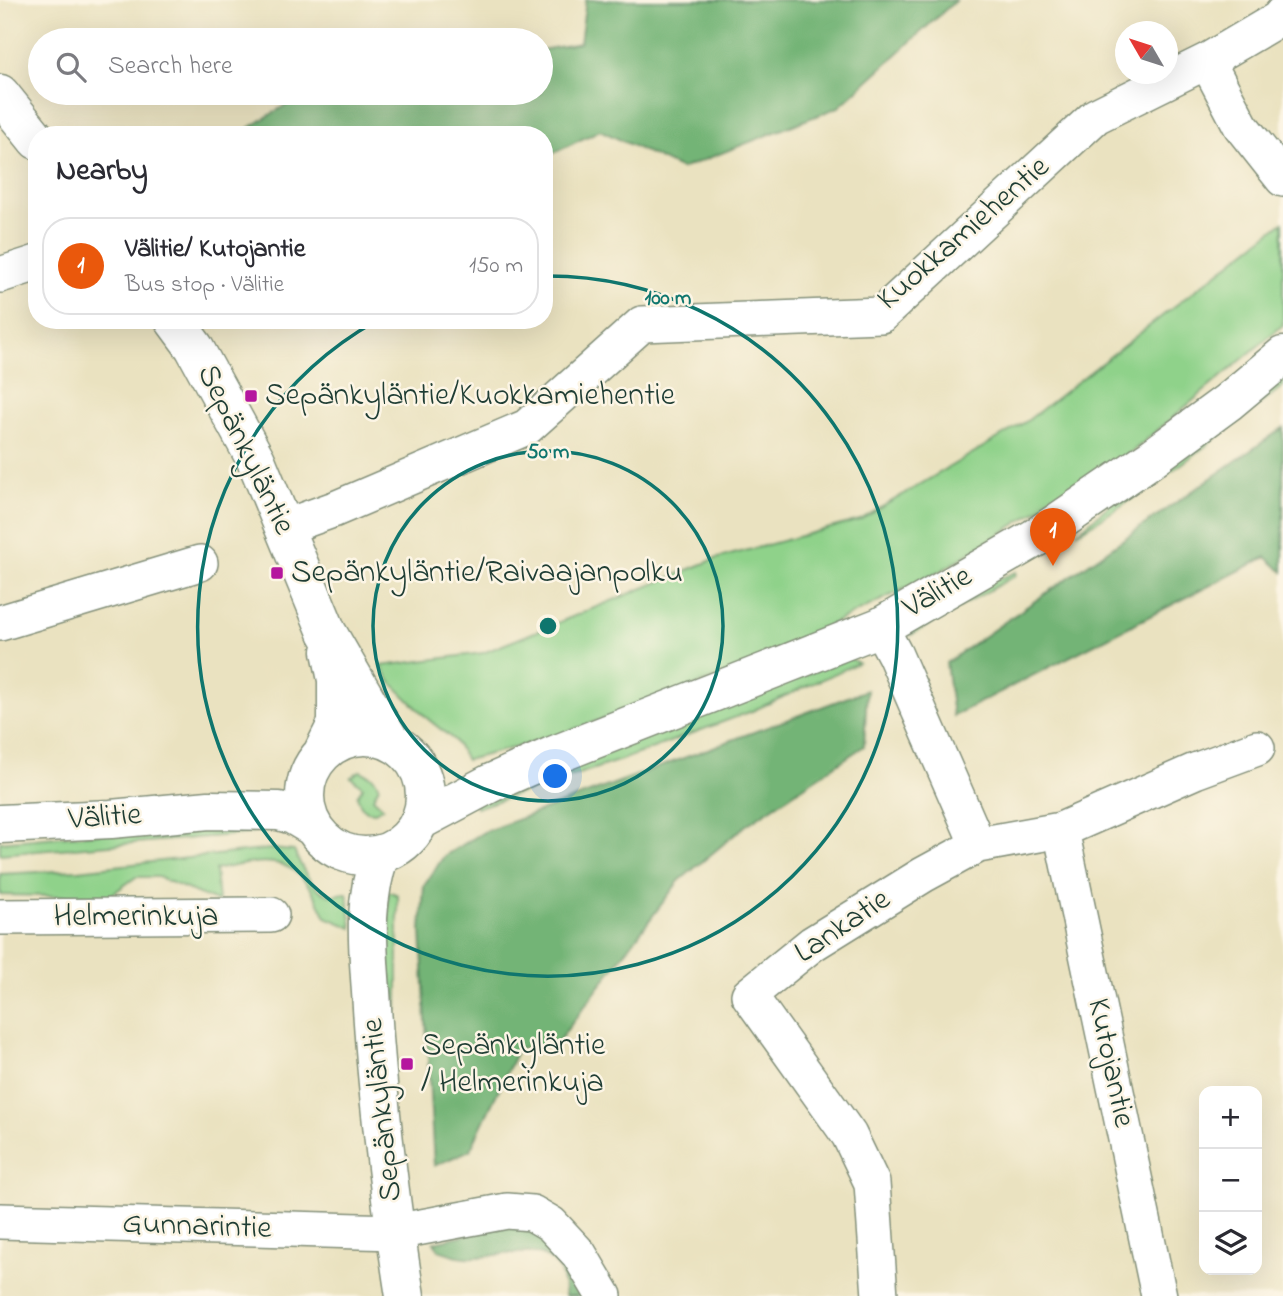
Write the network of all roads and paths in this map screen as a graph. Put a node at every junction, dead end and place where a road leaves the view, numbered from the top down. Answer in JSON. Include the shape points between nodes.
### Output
{"nodes":[{"id":1,"x":1283,"y":13,"type":"edge"},
{"id":2,"x":1207,"y":61,"type":"junction"},
{"id":3,"x":0,"y":94,"type":"edge"},
{"id":4,"x":28,"y":129,"type":"edge"},
{"id":5,"x":1283,"y":179,"type":"edge"},
{"id":6,"x":28,"y":265,"type":"edge"},
{"id":7,"x":0,"y":275,"type":"edge"},
{"id":8,"x":184,"y":334,"type":"edge"},
{"id":9,"x":1283,"y":356,"type":"edge"},
{"id":10,"x":285,"y":527,"type":"junction"},
{"id":11,"x":200,"y":563,"type":"dead end"},
{"id":12,"x":0,"y":623,"type":"edge"},
{"id":13,"x":880,"y":627,"type":"junction"},
{"id":14,"x":327,"y":632,"type":"junction"},
{"id":15,"x":1257,"y":748,"type":"dead end"},
{"id":16,"x":402,"y":750,"type":"junction"},
{"id":17,"x":551,"y":756,"type":"junction"},
{"id":18,"x":316,"y":761,"type":"junction"},
{"id":19,"x":209,"y":810,"type":"junction"},
{"id":20,"x":422,"y":820,"type":"junction"},
{"id":21,"x":0,"y":824,"type":"edge"},
{"id":22,"x":1061,"y":830,"type":"junction"},
{"id":23,"x":322,"y":837,"type":"junction"},
{"id":24,"x":978,"y":845,"type":"junction"},
{"id":25,"x":380,"y":854,"type":"junction"},
{"id":26,"x":271,"y":915,"type":"dead end"},
{"id":27,"x":0,"y":917,"type":"edge"},
{"id":28,"x":366,"y":924,"type":"junction"},
{"id":29,"x":0,"y":1221,"type":"edge"},
{"id":30,"x":395,"y":1232,"type":"junction"},
{"id":31,"x":405,"y":1296,"type":"edge"},
{"id":32,"x":604,"y":1296,"type":"edge"},
{"id":33,"x":880,"y":1296,"type":"edge"},
{"id":34,"x":1159,"y":1296,"type":"edge"}],
"edges":[{"from":1,"to":2,"type":"street","name":"Kuokkamiehentie"},
{"from":2,"to":5,"type":"street","via":[[1241,126]]},
{"from":2,"to":10,"type":"street","name":"Kuokkamiehentie","via":[[1096,116],[881,315],[642,324],[527,427]]},
{"from":3,"to":4,"type":"main road"},
{"from":6,"to":7,"type":"street"},
{"from":8,"to":10,"type":"main road","name":"Sepänkyläntie","via":[[256,460]]},
{"from":9,"to":13,"type":"main road","name":"Välitie","via":[[1149,460],[1035,538]]},
{"from":10,"to":14,"type":"main road","name":"Sepänkyläntie"},
{"from":11,"to":12,"type":"street"},
{"from":13,"to":17,"type":"main road","name":"Välitie"},
{"from":13,"to":24,"type":"street"},
{"from":14,"to":16,"type":"main road","name":"Sepänkyläntie"},
{"from":14,"to":18,"type":"main road","name":"Sepänkyläntie","via":[[337,680],[337,724]]},
{"from":15,"to":22,"type":"street","name":"Lankatie"},
{"from":16,"to":17,"type":"main road","name":"Välitie","via":[[453,771]]},
{"from":16,"to":18,"type":"main road","via":[[372,735],[356,736],[338,741]]},
{"from":16,"to":20,"type":"main road","via":[[420,769],[425,784]]},
{"from":17,"to":20,"type":"main road","name":"Välitie"},
{"from":18,"to":19,"type":"main road","name":"Välitie","via":[[294,780]]},
{"from":18,"to":23,"type":"main road","via":[[304,789],[306,811]]},
{"from":19,"to":21,"type":"main road","name":"Välitie"},
{"from":19,"to":23,"type":"main road","name":"Välitie","via":[[279,811],[293,815]]},
{"from":20,"to":25,"type":"main road","via":[[403,842]]},
{"from":22,"to":24,"type":"street","name":"Lankatie"},
{"from":22,"to":34,"type":"street","name":"Kutojantie"},
{"from":23,"to":25,"type":"main road","via":[[349,854]]},
{"from":23,"to":28,"type":"main road","name":"Sepänkyläntie","via":[[351,883]]},
{"from":24,"to":33,"type":"street","name":"Lankatie","via":[[813,944],[749,995],[849,1135],[872,1183]]},
{"from":25,"to":28,"type":"main road","name":"Sepänkyläntie","via":[[370,882]]},
{"from":26,"to":27,"type":"street","name":"Helmerinkuja"},
{"from":28,"to":30,"type":"main road","name":"Sepänkyläntie","via":[[377,1081]]},
{"from":29,"to":30,"type":"street","name":"Gunnarintie"},
{"from":30,"to":31,"type":"main road","name":"Sepänkyläntie"},
{"from":30,"to":32,"type":"street","name":"Gunnarintie","via":[[508,1212],[532,1213],[551,1224],[579,1254]]}]}
